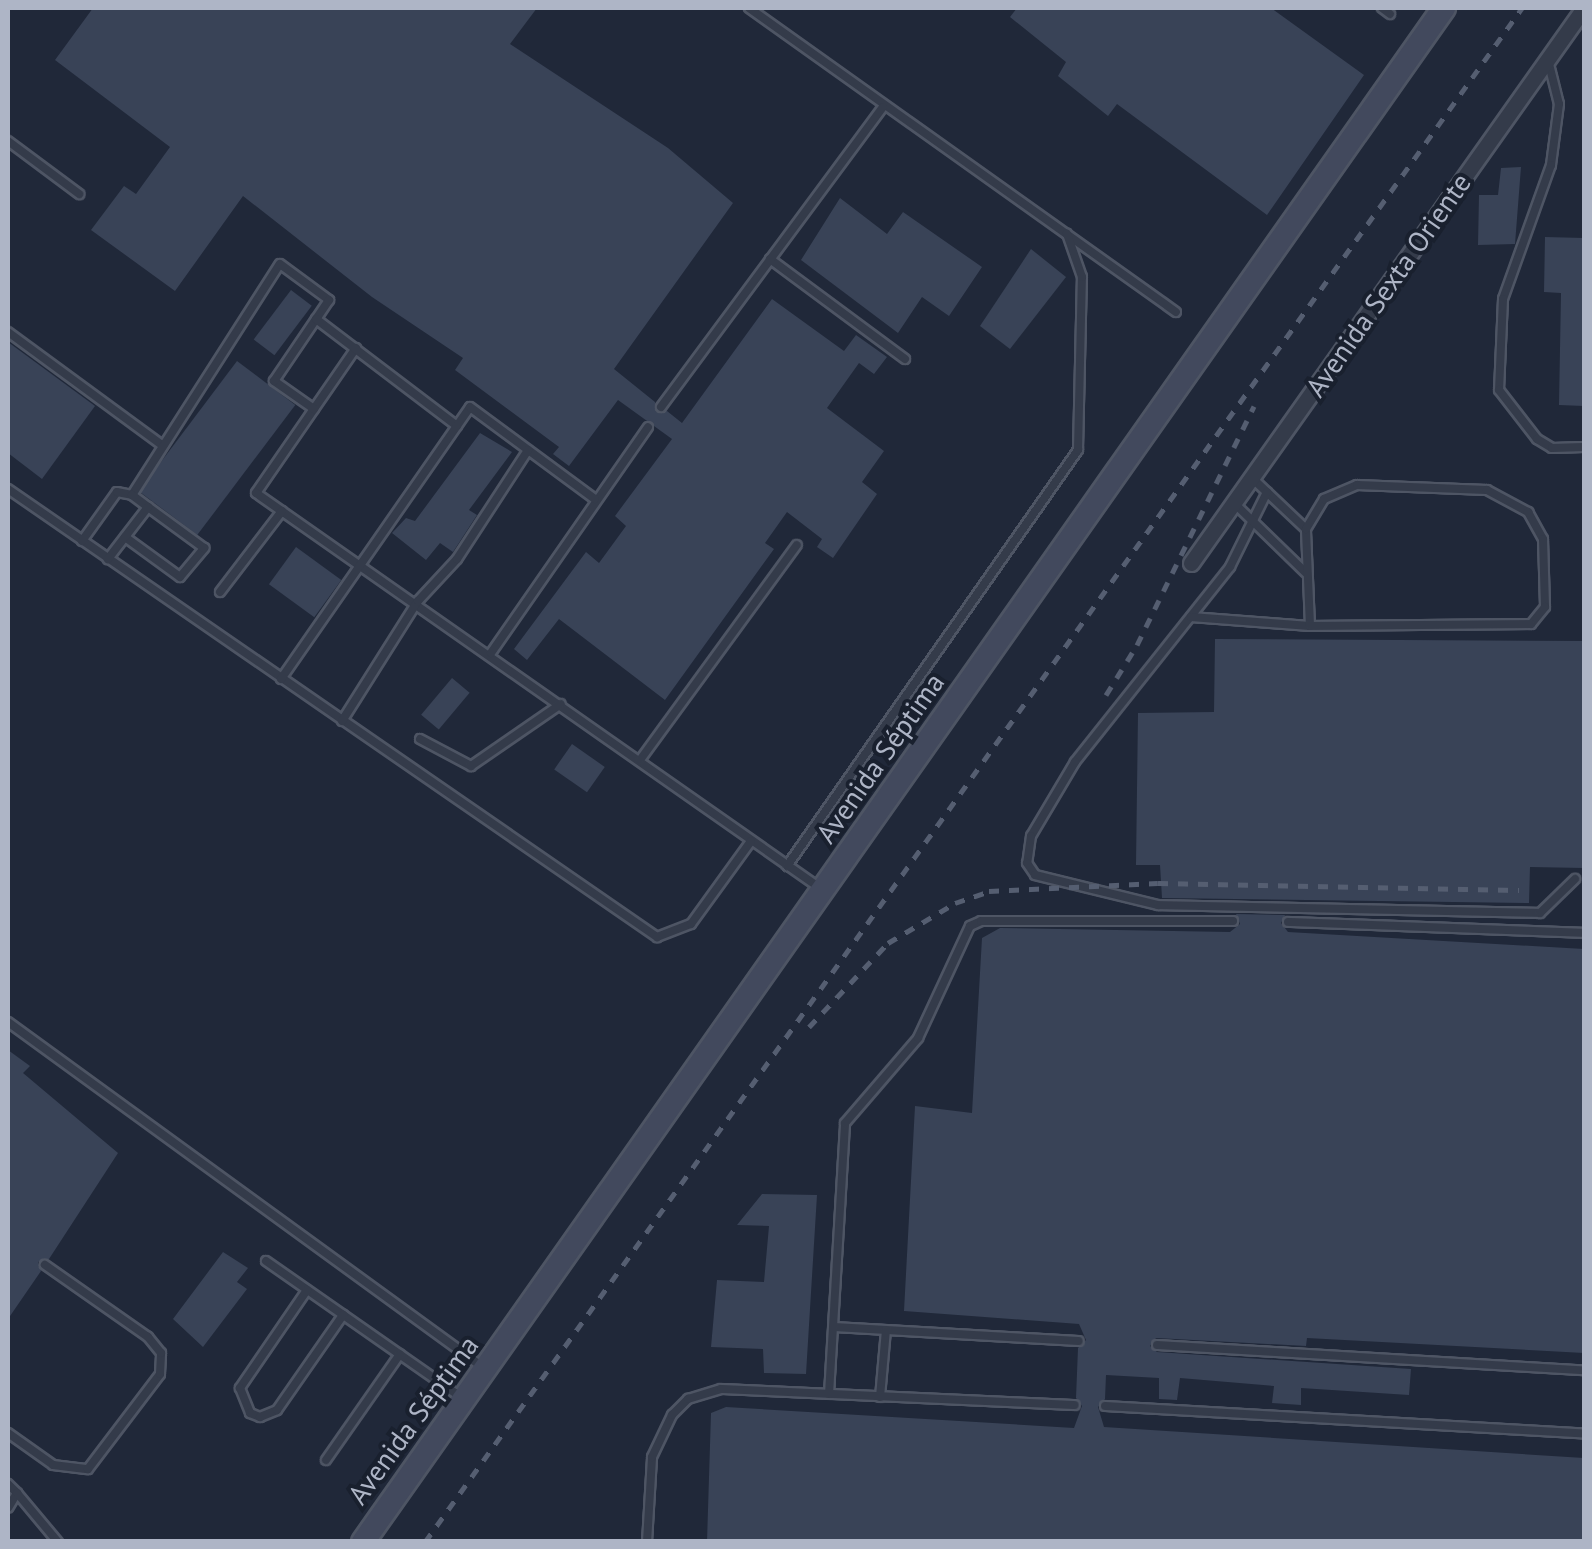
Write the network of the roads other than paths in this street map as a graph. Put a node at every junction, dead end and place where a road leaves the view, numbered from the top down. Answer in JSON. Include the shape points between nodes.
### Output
{"nodes":[{"id":1,"x":749,"y":8,"type":"edge"},
{"id":2,"x":1382,"y":8,"type":"edge"},
{"id":3,"x":1444,"y":8,"type":"edge"},
{"id":4,"x":1584,"y":8,"type":"edge"},
{"id":5,"x":1390,"y":14,"type":"dead end"},
{"id":6,"x":1548,"y":60,"type":"junction"},
{"id":7,"x":884,"y":107,"type":"junction"},
{"id":8,"x":8,"y":141,"type":"edge"},
{"id":9,"x":79,"y":194,"type":"dead end"},
{"id":10,"x":1067,"y":234,"type":"junction"},
{"id":11,"x":770,"y":259,"type":"junction"},
{"id":12,"x":1176,"y":312,"type":"dead end"},
{"id":13,"x":316,"y":319,"type":"junction"},
{"id":14,"x":8,"y":332,"type":"edge"},
{"id":15,"x":356,"y":348,"type":"junction"},
{"id":16,"x":906,"y":360,"type":"dead end"},
{"id":17,"x":661,"y":407,"type":"dead end"},
{"id":18,"x":314,"y":409,"type":"junction"},
{"id":19,"x":457,"y":426,"type":"junction"},
{"id":20,"x":648,"y":426,"type":"dead end"},
{"id":21,"x":163,"y":446,"type":"junction"},
{"id":22,"x":1584,"y":447,"type":"edge"},
{"id":23,"x":528,"y":450,"type":"junction"},
{"id":24,"x":1252,"y":478,"type":"junction"},
{"id":25,"x":8,"y":490,"type":"edge"},
{"id":26,"x":1267,"y":492,"type":"junction"},
{"id":27,"x":132,"y":495,"type":"junction"},
{"id":28,"x":596,"y":499,"type":"junction"},
{"id":29,"x":1234,"y":503,"type":"junction"},
{"id":30,"x":148,"y":507,"type":"junction"},
{"id":31,"x":282,"y":510,"type":"junction"},
{"id":32,"x":1252,"y":517,"type":"junction"},
{"id":33,"x":1306,"y":529,"type":"junction"},
{"id":34,"x":125,"y":537,"type":"junction"},
{"id":35,"x":82,"y":542,"type":"junction"},
{"id":36,"x":797,"y":545,"type":"dead end"},
{"id":37,"x":108,"y":559,"type":"junction"},
{"id":38,"x":362,"y":562,"type":"junction"},
{"id":39,"x":1191,"y":563,"type":"dead end"},
{"id":40,"x":1308,"y":576,"type":"junction"},
{"id":41,"x":220,"y":592,"type":"dead end"},
{"id":42,"x":418,"y":602,"type":"junction"},
{"id":43,"x":1191,"y":616,"type":"junction"},
{"id":44,"x":1310,"y":626,"type":"junction"},
{"id":45,"x":490,"y":653,"type":"junction"},
{"id":46,"x":281,"y":680,"type":"junction"},
{"id":47,"x":561,"y":704,"type":"junction"},
{"id":48,"x":342,"y":721,"type":"junction"},
{"id":49,"x":420,"y":739,"type":"dead end"},
{"id":50,"x":640,"y":760,"type":"junction"},
{"id":51,"x":751,"y":841,"type":"junction"},
{"id":52,"x":787,"y":866,"type":"junction"},
{"id":53,"x":1575,"y":879,"type":"dead end"},
{"id":54,"x":824,"y":891,"type":"junction"},
{"id":55,"x":1234,"y":921,"type":"dead end"},
{"id":56,"x":1288,"y":922,"type":"dead end"},
{"id":57,"x":1584,"y":933,"type":"edge"},
{"id":58,"x":8,"y":1022,"type":"edge"},
{"id":59,"x":266,"y":1261,"type":"dead end"},
{"id":60,"x":45,"y":1265,"type":"dead end"},
{"id":61,"x":307,"y":1290,"type":"junction"},
{"id":62,"x":344,"y":1315,"type":"junction"},
{"id":63,"x":834,"y":1327,"type":"junction"},
{"id":64,"x":886,"y":1330,"type":"junction"},
{"id":65,"x":1078,"y":1341,"type":"dead end"},
{"id":66,"x":1158,"y":1345,"type":"dead end"},
{"id":67,"x":400,"y":1354,"type":"junction"},
{"id":68,"x":486,"y":1370,"type":"junction"},
{"id":69,"x":1584,"y":1370,"type":"edge"},
{"id":70,"x":829,"y":1394,"type":"junction"},
{"id":71,"x":880,"y":1396,"type":"junction"},
{"id":72,"x":464,"y":1399,"type":"junction"},
{"id":73,"x":1075,"y":1405,"type":"dead end"},
{"id":74,"x":1105,"y":1406,"type":"dead end"},
{"id":75,"x":8,"y":1433,"type":"edge"},
{"id":76,"x":1584,"y":1434,"type":"edge"},
{"id":77,"x":326,"y":1460,"type":"dead end"},
{"id":78,"x":8,"y":1484,"type":"edge"},
{"id":79,"x":17,"y":1493,"type":"junction"},
{"id":80,"x":8,"y":1508,"type":"edge"},
{"id":81,"x":58,"y":1542,"type":"edge"},
{"id":82,"x":363,"y":1542,"type":"edge"},
{"id":83,"x":647,"y":1542,"type":"edge"}],
"edges":[{"from":1,"to":7,"type":"lane"},
{"from":2,"to":5,"type":"lane"},
{"from":3,"to":54,"type":"street","name":"Avenida Séptima"},
{"from":4,"to":6,"type":"street","name":"Avenida Sexta Oriente"},
{"from":6,"to":22,"type":"lane","via":[[1560,104],[1551,165],[1503,299],[1499,390],[1537,438],[1552,448]]},
{"from":6,"to":24,"type":"street","name":"Avenida Sexta Oriente"},
{"from":7,"to":10,"type":"lane"},
{"from":7,"to":11,"type":"lane"},
{"from":8,"to":9,"type":"lane"},
{"from":10,"to":12,"type":"lane"},
{"from":10,"to":52,"type":"lane","via":[[1082,277],[1078,450]]},
{"from":11,"to":16,"type":"lane"},
{"from":11,"to":17,"type":"lane"},
{"from":13,"to":15,"type":"lane"},
{"from":13,"to":18,"type":"lane","via":[[274,381]]},
{"from":13,"to":21,"type":"lane","via":[[329,300],[280,264]]},
{"from":14,"to":21,"type":"lane"},
{"from":15,"to":18,"type":"lane"},
{"from":15,"to":19,"type":"lane"},
{"from":18,"to":31,"type":"lane","via":[[256,493]]},
{"from":19,"to":23,"type":"lane","via":[[470,407]]},
{"from":19,"to":38,"type":"lane"},
{"from":20,"to":28,"type":"lane"},
{"from":21,"to":27,"type":"lane"},
{"from":23,"to":28,"type":"lane"},
{"from":23,"to":42,"type":"lane","via":[[456,559]]},
{"from":24,"to":26,"type":"lane"},
{"from":24,"to":29,"type":"street","name":"Avenida Sexta Oriente"},
{"from":25,"to":35,"type":"lane"},
{"from":26,"to":32,"type":"lane"},
{"from":26,"to":33,"type":"lane"},
{"from":27,"to":30,"type":"lane"},
{"from":27,"to":35,"type":"lane","via":[[117,492]]},
{"from":28,"to":45,"type":"lane"},
{"from":29,"to":32,"type":"lane"},
{"from":29,"to":39,"type":"street","name":"Avenida Sexta Oriente"},
{"from":30,"to":34,"type":"lane"},
{"from":30,"to":34,"type":"lane","via":[[204,544],[193,562],[180,577]]},
{"from":31,"to":38,"type":"lane"},
{"from":31,"to":41,"type":"lane"},
{"from":32,"to":40,"type":"lane"},
{"from":32,"to":43,"type":"lane","via":[[1230,567]]},
{"from":33,"to":40,"type":"lane"},
{"from":33,"to":44,"type":"lane","via":[[1334,493],[1390,484],[1487,490],[1528,512],[1543,539],[1545,607],[1531,624]]},
{"from":34,"to":37,"type":"lane"},
{"from":35,"to":37,"type":"lane"},
{"from":36,"to":50,"type":"lane"},
{"from":37,"to":46,"type":"lane"},
{"from":38,"to":42,"type":"lane"},
{"from":38,"to":46,"type":"lane"},
{"from":40,"to":44,"type":"lane"},
{"from":42,"to":45,"type":"lane"},
{"from":42,"to":48,"type":"lane"},
{"from":43,"to":44,"type":"lane"},
{"from":43,"to":53,"type":"lane","via":[[1075,762],[1031,836],[1028,864],[1035,875],[1158,905],[1540,914]]},
{"from":45,"to":47,"type":"lane"},
{"from":46,"to":48,"type":"lane"},
{"from":47,"to":49,"type":"lane","via":[[471,766]]},
{"from":47,"to":50,"type":"lane"},
{"from":48,"to":51,"type":"lane","via":[[657,937],[691,924]]},
{"from":50,"to":51,"type":"lane"},
{"from":51,"to":52,"type":"lane"},
{"from":52,"to":54,"type":"lane"},
{"from":54,"to":68,"type":"street","name":"Avenida Séptima"},
{"from":55,"to":63,"type":"lane","via":[[970,926],[918,1038],[845,1123]]},
{"from":56,"to":57,"type":"lane"},
{"from":58,"to":68,"type":"lane"},
{"from":59,"to":61,"type":"lane"},
{"from":60,"to":75,"type":"lane","via":[[148,1337],[161,1353],[160,1374],[88,1470],[53,1465]]},
{"from":61,"to":62,"type":"lane"},
{"from":61,"to":62,"type":"lane","via":[[240,1388],[250,1413],[269,1416],[277,1410]]},
{"from":62,"to":67,"type":"lane"},
{"from":63,"to":64,"type":"lane"},
{"from":63,"to":70,"type":"lane"},
{"from":64,"to":65,"type":"lane"},
{"from":64,"to":71,"type":"lane"},
{"from":66,"to":69,"type":"lane"},
{"from":67,"to":72,"type":"lane"},
{"from":67,"to":77,"type":"lane"},
{"from":68,"to":72,"type":"street","name":"Avenida Séptima"},
{"from":70,"to":71,"type":"lane"},
{"from":70,"to":83,"type":"lane","via":[[721,1389],[688,1399],[652,1457]]},
{"from":71,"to":73,"type":"lane"},
{"from":72,"to":82,"type":"street","name":"Avenida Séptima"},
{"from":74,"to":76,"type":"lane"},
{"from":78,"to":79,"type":"lane"},
{"from":79,"to":80,"type":"lane"},
{"from":79,"to":81,"type":"lane"}]}
